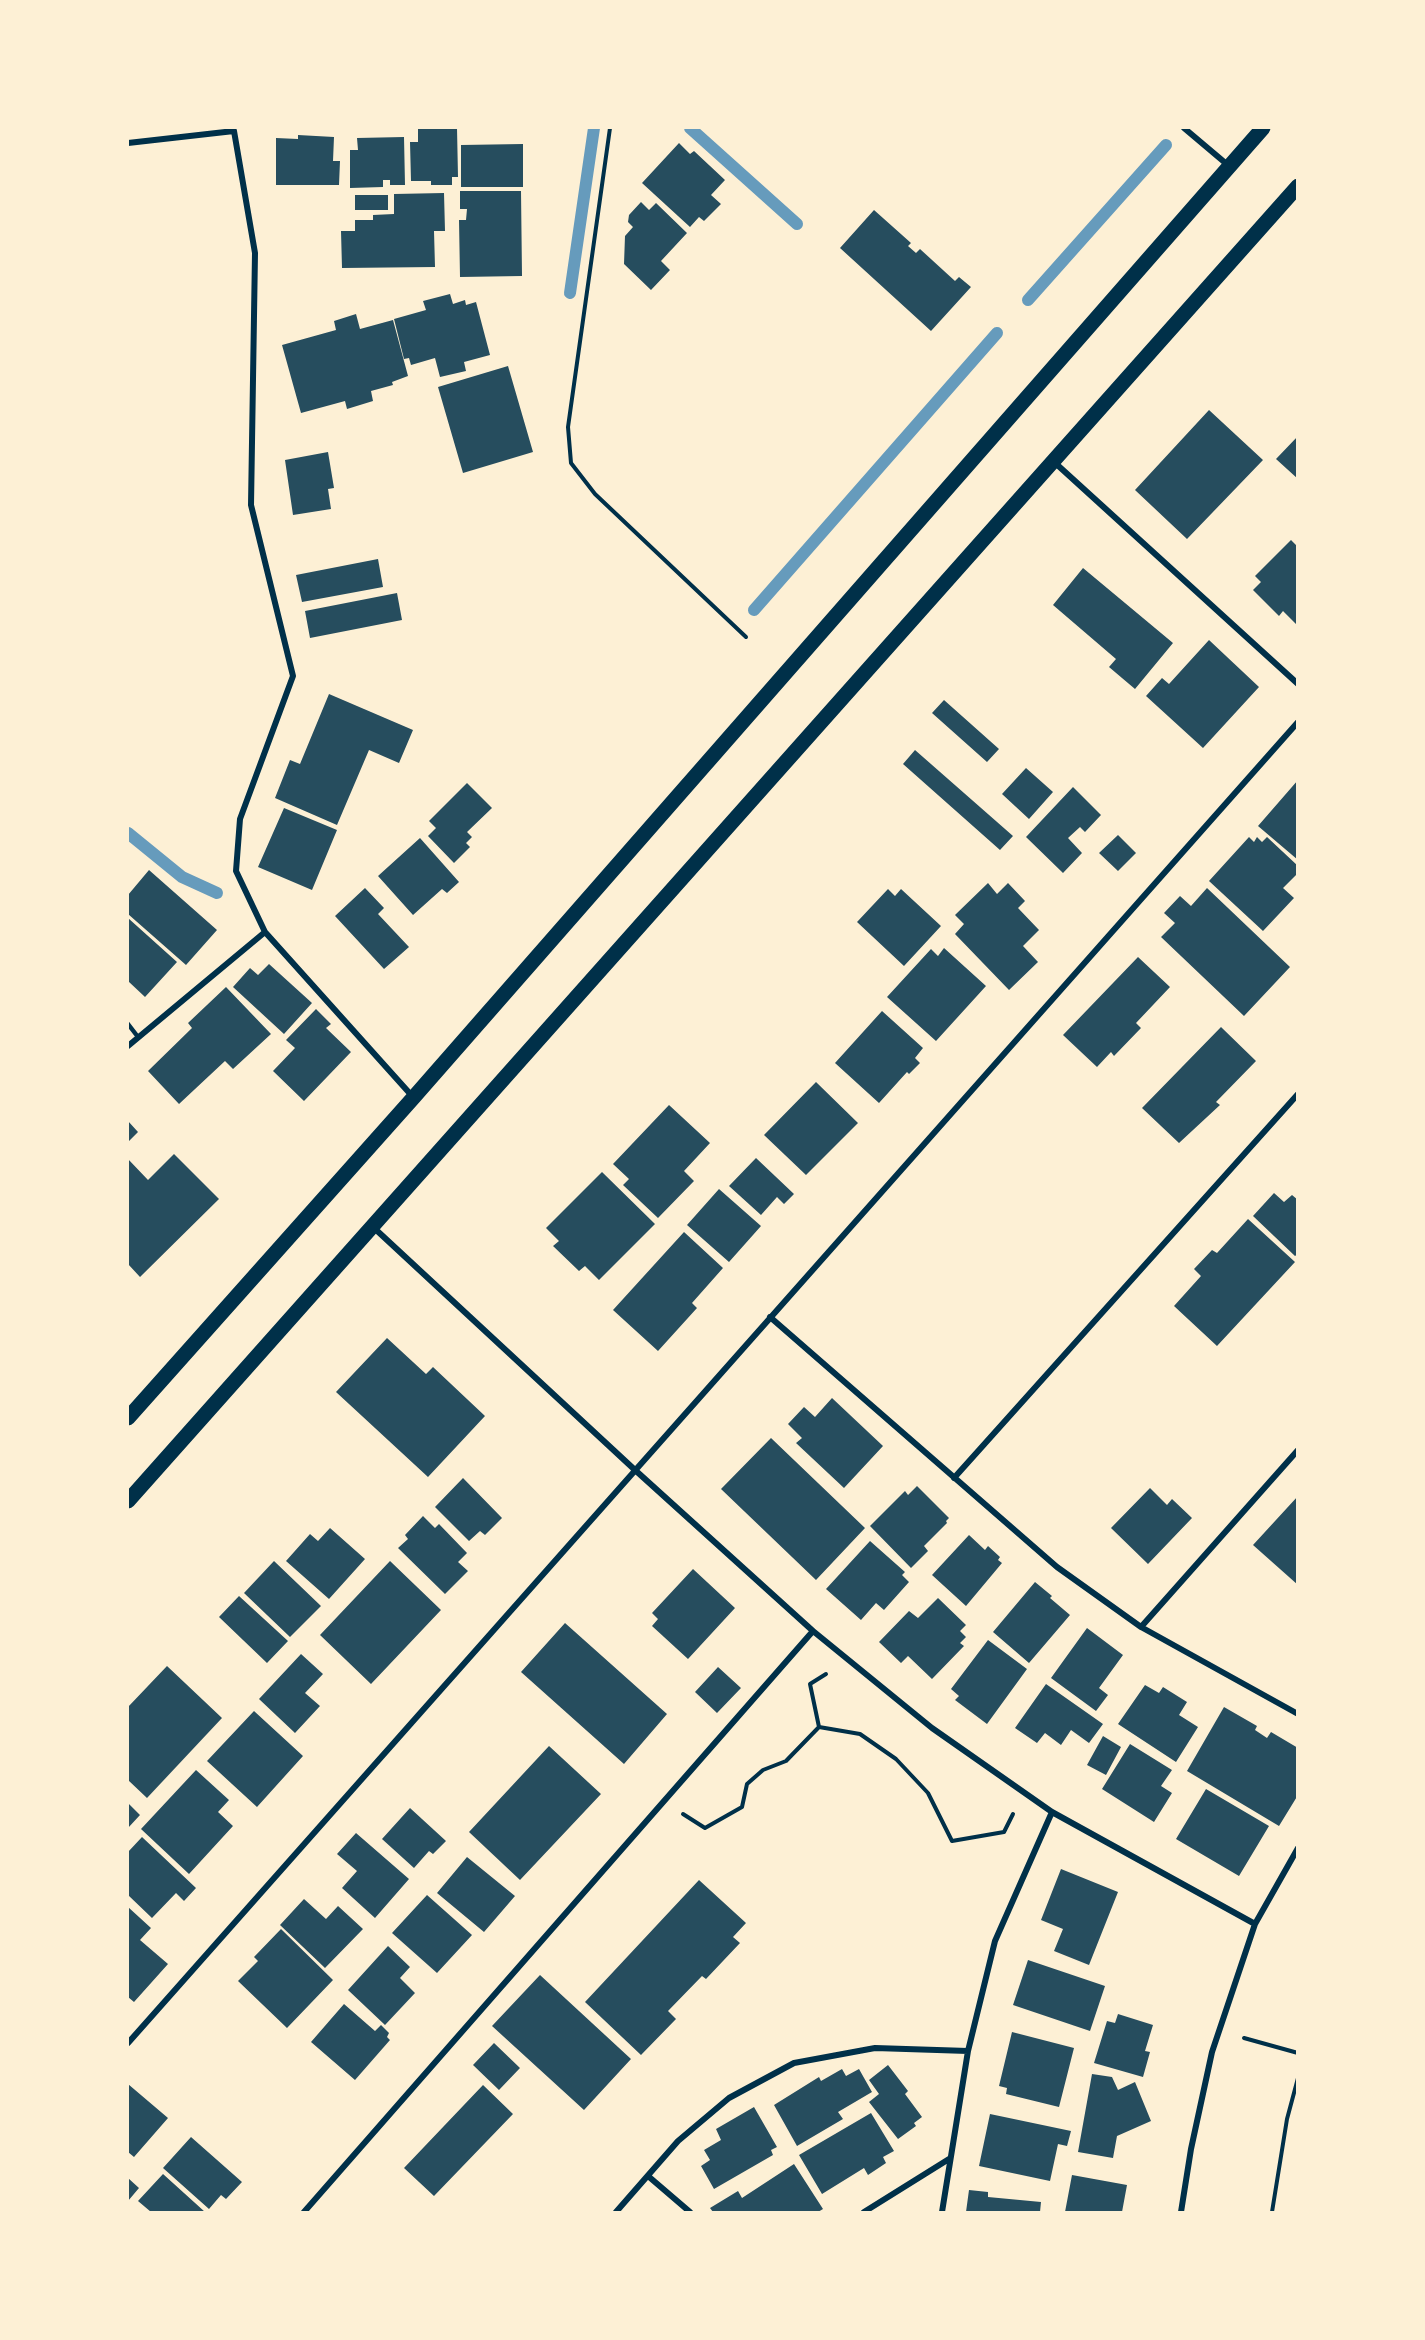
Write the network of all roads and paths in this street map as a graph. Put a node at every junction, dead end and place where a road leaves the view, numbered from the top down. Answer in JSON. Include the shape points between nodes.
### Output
{"nodes":[{"id":1,"x":609,"y":128,"type":"edge"},
{"id":2,"x":1184,"y":128,"type":"edge"},
{"id":3,"x":1263,"y":128,"type":"edge"},
{"id":4,"x":234,"y":129,"type":"edge"},
{"id":5,"x":128,"y":143,"type":"edge"},
{"id":6,"x":1229,"y":166,"type":"junction"},
{"id":7,"x":1298,"y":186,"type":"edge"},
{"id":8,"x":1053,"y":461,"type":"junction"},
{"id":9,"x":746,"y":637,"type":"dead end"},
{"id":10,"x":1298,"y":684,"type":"edge"},
{"id":11,"x":1298,"y":722,"type":"edge"},
{"id":12,"x":265,"y":932,"type":"junction"},
{"id":13,"x":128,"y":1024,"type":"edge"},
{"id":14,"x":138,"y":1037,"type":"junction"},
{"id":15,"x":128,"y":1046,"type":"edge"},
{"id":16,"x":1298,"y":1094,"type":"edge"},
{"id":17,"x":414,"y":1097,"type":"junction"},
{"id":18,"x":373,"y":1227,"type":"junction"},
{"id":19,"x":770,"y":1317,"type":"junction"},
{"id":20,"x":128,"y":1418,"type":"edge"},
{"id":21,"x":1298,"y":1450,"type":"edge"},
{"id":22,"x":635,"y":1470,"type":"junction"},
{"id":23,"x":954,"y":1478,"type":"junction"},
{"id":24,"x":128,"y":1501,"type":"edge"},
{"id":25,"x":1141,"y":1627,"type":"junction"},
{"id":26,"x":813,"y":1631,"type":"junction"},
{"id":27,"x":826,"y":1674,"type":"dead end"},
{"id":28,"x":1298,"y":1714,"type":"edge"},
{"id":29,"x":819,"y":1727,"type":"junction"},
{"id":30,"x":664,"y":1800,"type":"junction"},
{"id":31,"x":1052,"y":1812,"type":"junction"},
{"id":32,"x":1013,"y":1814,"type":"dead end"},
{"id":33,"x":1298,"y":1848,"type":"edge"},
{"id":34,"x":1255,"y":1924,"type":"junction"},
{"id":35,"x":1219,"y":2031,"type":"junction"},
{"id":36,"x":128,"y":2043,"type":"edge"},
{"id":37,"x":968,"y":2051,"type":"junction"},
{"id":38,"x":1298,"y":2053,"type":"edge"},
{"id":39,"x":1298,"y":2078,"type":"edge"},
{"id":40,"x":949,"y":2159,"type":"junction"},
{"id":41,"x":648,"y":2176,"type":"junction"},
{"id":42,"x":304,"y":2212,"type":"edge"},
{"id":43,"x":616,"y":2212,"type":"edge"},
{"id":44,"x":690,"y":2212,"type":"edge"},
{"id":45,"x":864,"y":2212,"type":"edge"},
{"id":46,"x":942,"y":2212,"type":"edge"},
{"id":47,"x":1181,"y":2212,"type":"edge"},
{"id":48,"x":1272,"y":2212,"type":"edge"}],
"edges":[{"from":1,"to":9,"type":"path","via":[[568,427],[571,463],[596,494]]},
{"from":2,"to":6,"type":"street"},
{"from":3,"to":6,"type":"main road"},
{"from":4,"to":5,"type":"street"},
{"from":4,"to":12,"type":"street","via":[[255,253],[251,505],[293,676],[240,819],[236,871]]},
{"from":6,"to":17,"type":"main road"},
{"from":7,"to":8,"type":"main road"},
{"from":8,"to":10,"type":"street"},
{"from":8,"to":18,"type":"main road"},
{"from":11,"to":19,"type":"street"},
{"from":12,"to":14,"type":"street"},
{"from":12,"to":17,"type":"street"},
{"from":13,"to":14,"type":"lane"},
{"from":14,"to":15,"type":"street"},
{"from":16,"to":23,"type":"street"},
{"from":17,"to":20,"type":"main road"},
{"from":18,"to":22,"type":"street"},
{"from":18,"to":24,"type":"main road"},
{"from":19,"to":22,"type":"street"},
{"from":19,"to":23,"type":"street"},
{"from":21,"to":25,"type":"street"},
{"from":22,"to":26,"type":"street"},
{"from":22,"to":36,"type":"street"},
{"from":23,"to":25,"type":"street","via":[[1057,1568]]},
{"from":25,"to":28,"type":"street"},
{"from":26,"to":30,"type":"street"},
{"from":26,"to":31,"type":"street","via":[[932,1728]]},
{"from":27,"to":29,"type":"path","via":[[810,1684]]},
{"from":29,"to":30,"type":"path","via":[[786,1761],[762,1770],[747,1784],[742,1807],[705,1828]]},
{"from":29,"to":32,"type":"path","via":[[860,1734],[896,1759],[928,1793],[951,1841],[1004,1832]]},
{"from":30,"to":42,"type":"street"},
{"from":31,"to":34,"type":"street"},
{"from":31,"to":37,"type":"street","via":[[995,1941]]},
{"from":33,"to":34,"type":"street"},
{"from":34,"to":35,"type":"street"},
{"from":35,"to":38,"type":"path"},
{"from":35,"to":47,"type":"street","via":[[1191,2149]]},
{"from":37,"to":40,"type":"street"},
{"from":37,"to":41,"type":"street","via":[[875,2048],[794,2063],[729,2098],[678,2141]]},
{"from":39,"to":48,"type":"path"},
{"from":40,"to":45,"type":"street"},
{"from":40,"to":46,"type":"street"},
{"from":41,"to":43,"type":"street"},
{"from":41,"to":44,"type":"street"}]}
